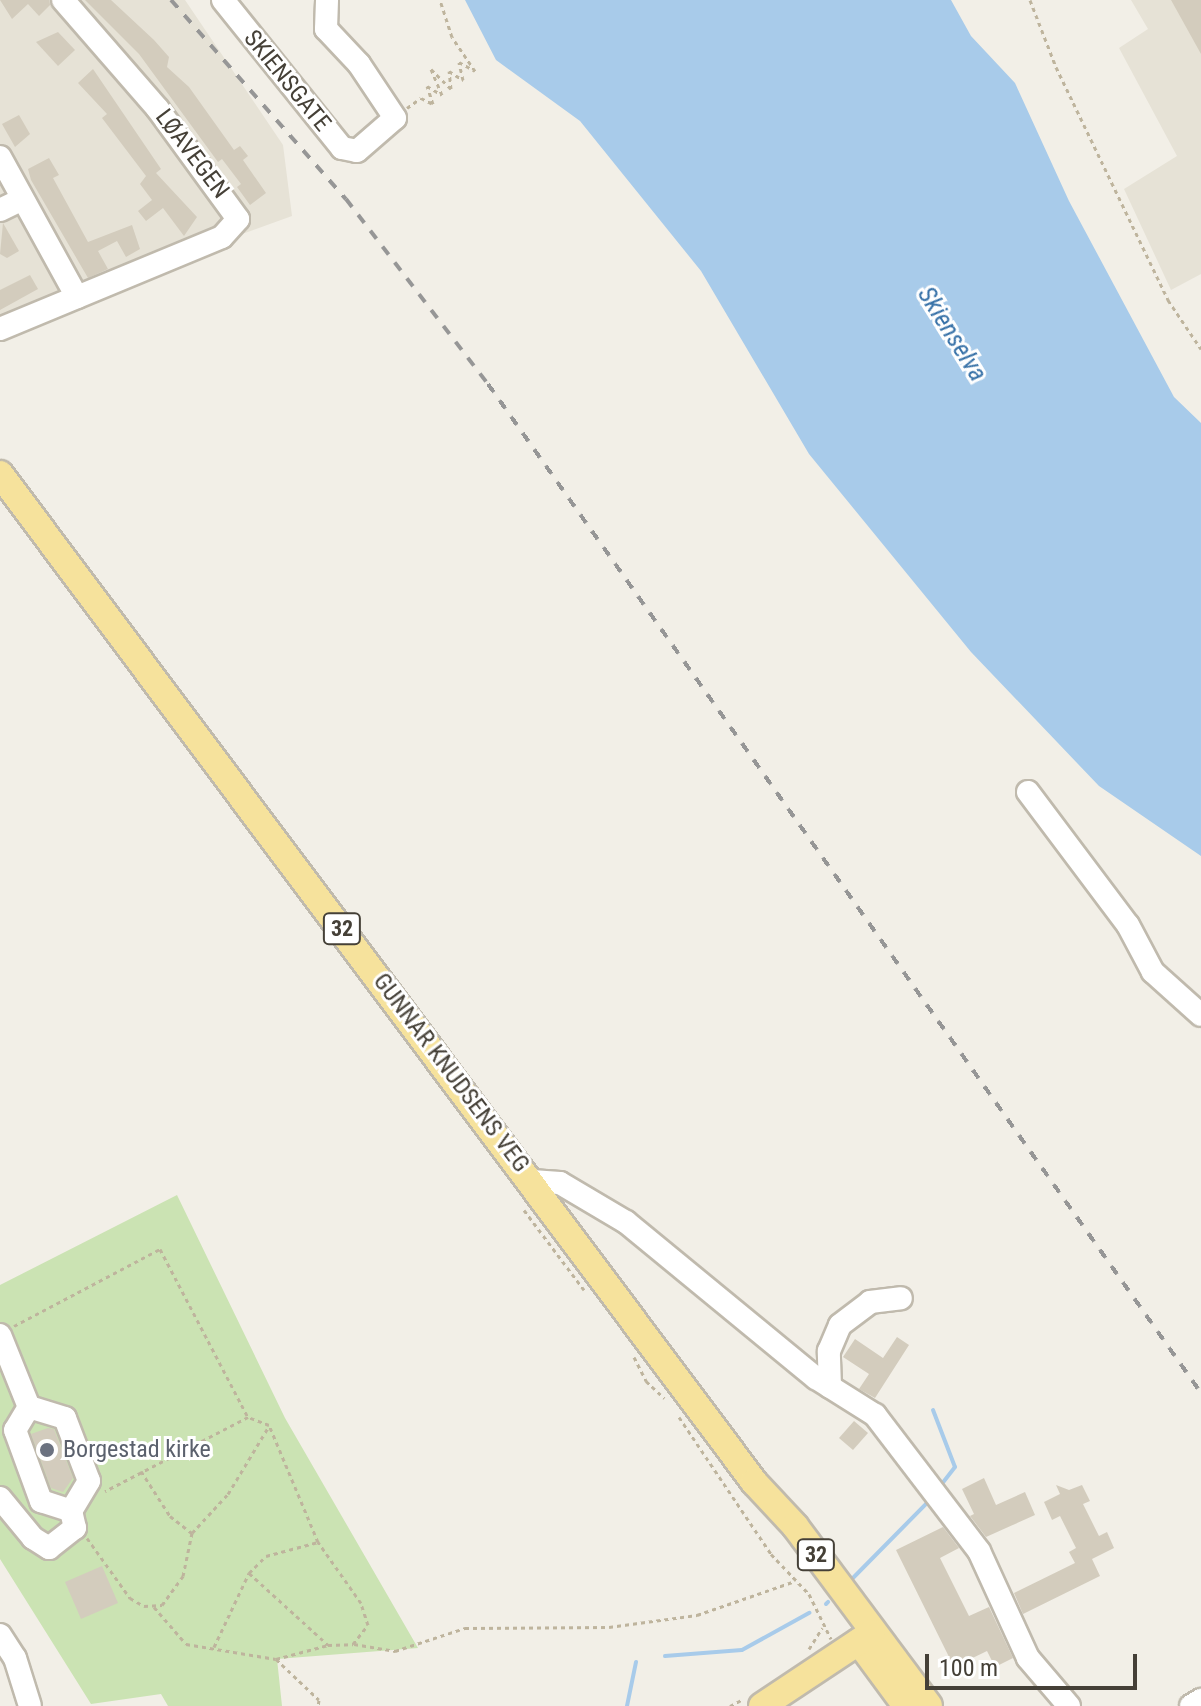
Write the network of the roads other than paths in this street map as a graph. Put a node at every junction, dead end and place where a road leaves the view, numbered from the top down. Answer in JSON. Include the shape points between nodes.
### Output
{"nodes":[{"id":1,"x":63,"y":0,"type":"edge"},
{"id":2,"x":223,"y":0,"type":"edge"},
{"id":3,"x":327,"y":0,"type":"edge"},
{"id":4,"x":0,"y":157,"type":"edge"},
{"id":5,"x":23,"y":199,"type":"junction"},
{"id":6,"x":0,"y":210,"type":"edge"},
{"id":7,"x":77,"y":297,"type":"junction"},
{"id":8,"x":0,"y":329,"type":"edge"},
{"id":9,"x":0,"y":474,"type":"edge"},
{"id":10,"x":1028,"y":792,"type":"dead end"},
{"id":11,"x":1201,"y":1015,"type":"edge"},
{"id":12,"x":532,"y":1181,"type":"junction"},
{"id":13,"x":901,"y":1298,"type":"dead end"},
{"id":14,"x":0,"y":1334,"type":"edge"},
{"id":15,"x":830,"y":1387,"type":"junction"},
{"id":16,"x":29,"y":1407,"type":"junction"},
{"id":17,"x":0,"y":1498,"type":"edge"},
{"id":18,"x":73,"y":1520,"type":"junction"},
{"id":19,"x":0,"y":1635,"type":"edge"},
{"id":20,"x":858,"y":1642,"type":"junction"},
{"id":21,"x":1201,"y":1700,"type":"edge"},
{"id":22,"x":30,"y":1706,"type":"edge"},
{"id":23,"x":762,"y":1706,"type":"edge"},
{"id":24,"x":906,"y":1706,"type":"edge"},
{"id":25,"x":929,"y":1706,"type":"edge"},
{"id":26,"x":1069,"y":1706,"type":"edge"},
{"id":27,"x":1191,"y":1706,"type":"edge"}],
"edges":[{"from":1,"to":7,"type":"street","name":"LØAVEGEN","via":[[157,108],[238,219],[222,237]]},
{"from":2,"to":3,"type":"street","name":"SKIENSGATE","via":[[342,148],[357,151],[395,118],[359,64],[326,29]]},
{"from":4,"to":5,"type":"street"},
{"from":5,"to":6,"type":"street"},
{"from":5,"to":7,"type":"street"},
{"from":7,"to":8,"type":"street","name":"LØAVEGEN"},
{"from":9,"to":12,"type":"main road","name":"GUNNAR KNUDSENS VEG","number":"32"},
{"from":10,"to":11,"type":"street","via":[[1128,925],[1153,972]]},
{"from":12,"to":15,"type":"street","via":[[576,1190],[644,1237]]},
{"from":12,"to":20,"type":"main road","name":"GUNNAR KNUDSENS VEG","number":"32","via":[[754,1482],[768,1513]]},
{"from":13,"to":15,"type":"street","via":[[870,1302],[840,1325],[829,1351]]},
{"from":14,"to":16,"type":"street"},
{"from":15,"to":26,"type":"street","via":[[875,1415],[914,1462],[979,1551],[1028,1658]]},
{"from":16,"to":18,"type":"street","via":[[15,1430],[41,1501]]},
{"from":16,"to":18,"type":"street","via":[[65,1418],[89,1481]]},
{"from":17,"to":18,"type":"street","via":[[33,1538],[49,1548]]},
{"from":19,"to":22,"type":"street","via":[[15,1658]]},
{"from":20,"to":23,"type":"main road"},
{"from":20,"to":24,"type":"main road","name":"GUNNAR KNUDSENS VEG","number":"32"},
{"from":20,"to":25,"type":"main road","name":"GUNNAR KNUDSENS VEG","number":"32"},
{"from":21,"to":27,"type":"street"}]}
